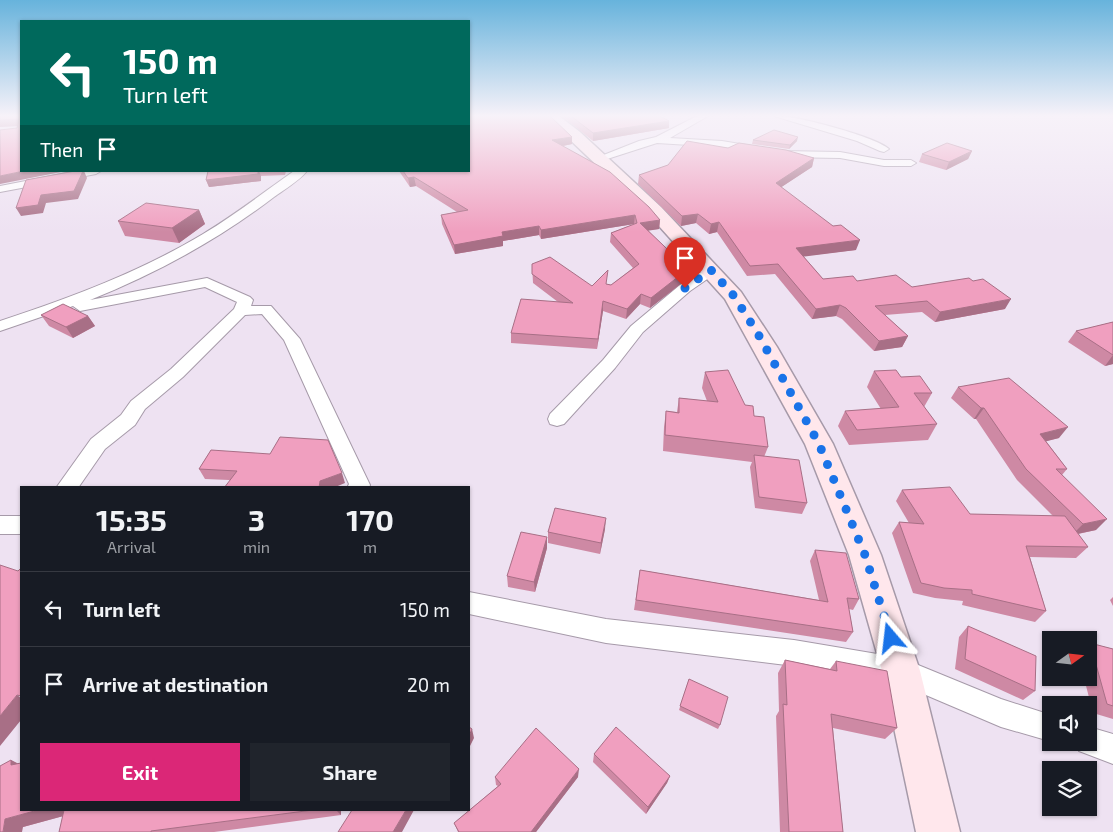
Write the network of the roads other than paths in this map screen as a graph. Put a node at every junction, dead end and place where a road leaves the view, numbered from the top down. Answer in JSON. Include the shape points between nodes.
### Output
{"nodes":[{"id":1,"x":597,"y":155,"type":"edge"},
{"id":2,"x":610,"y":155,"type":"edge"},
{"id":3,"x":830,"y":155,"type":"edge"},
{"id":4,"x":601,"y":158,"type":"junction"},
{"id":5,"x":911,"y":163,"type":"dead end"},
{"id":6,"x":91,"y":172,"type":"edge"},
{"id":7,"x":301,"y":172,"type":"edge"},
{"id":8,"x":0,"y":189,"type":"edge"},
{"id":9,"x":711,"y":270,"type":"junction"},
{"id":10,"x":51,"y":311,"type":"junction"},
{"id":11,"x":241,"y":311,"type":"junction"},
{"id":12,"x":0,"y":326,"type":"edge"},
{"id":13,"x":558,"y":418,"type":"dead end"},
{"id":14,"x":67,"y":486,"type":"edge"},
{"id":15,"x":359,"y":486,"type":"edge"},
{"id":16,"x":0,"y":525,"type":"edge"},
{"id":17,"x":20,"y":525,"type":"edge"},
{"id":18,"x":470,"y":603,"type":"edge"},
{"id":19,"x":901,"y":671,"type":"junction"},
{"id":20,"x":1042,"y":726,"type":"edge"},
{"id":21,"x":1097,"y":744,"type":"edge"},
{"id":22,"x":1113,"y":749,"type":"edge"},
{"id":23,"x":938,"y":832,"type":"edge"}],
"edges":[{"from":1,"to":4,"type":"main road"},
{"from":2,"to":4,"type":"street"},
{"from":3,"to":5,"type":"street","via":[[884,163]]},
{"from":4,"to":9,"type":"main road"},
{"from":6,"to":8,"type":"street"},
{"from":7,"to":10,"type":"street","via":[[195,244]]},
{"from":9,"to":13,"type":"street","via":[[637,329]]},
{"from":9,"to":19,"type":"main road","via":[[734,296],[819,444],[865,555]]},
{"from":10,"to":11,"type":"street","via":[[207,282],[245,300]]},
{"from":10,"to":12,"type":"street"},
{"from":11,"to":14,"type":"street","via":[[177,373],[138,405],[128,420],[98,444]]},
{"from":11,"to":15,"type":"street","via":[[266,309],[292,339]]},
{"from":16,"to":17,"type":"street"},
{"from":18,"to":19,"type":"street","via":[[606,631],[794,653]]},
{"from":19,"to":20,"type":"street","via":[[1001,713]]},
{"from":19,"to":23,"type":"main road"},
{"from":21,"to":22,"type":"street"}]}
